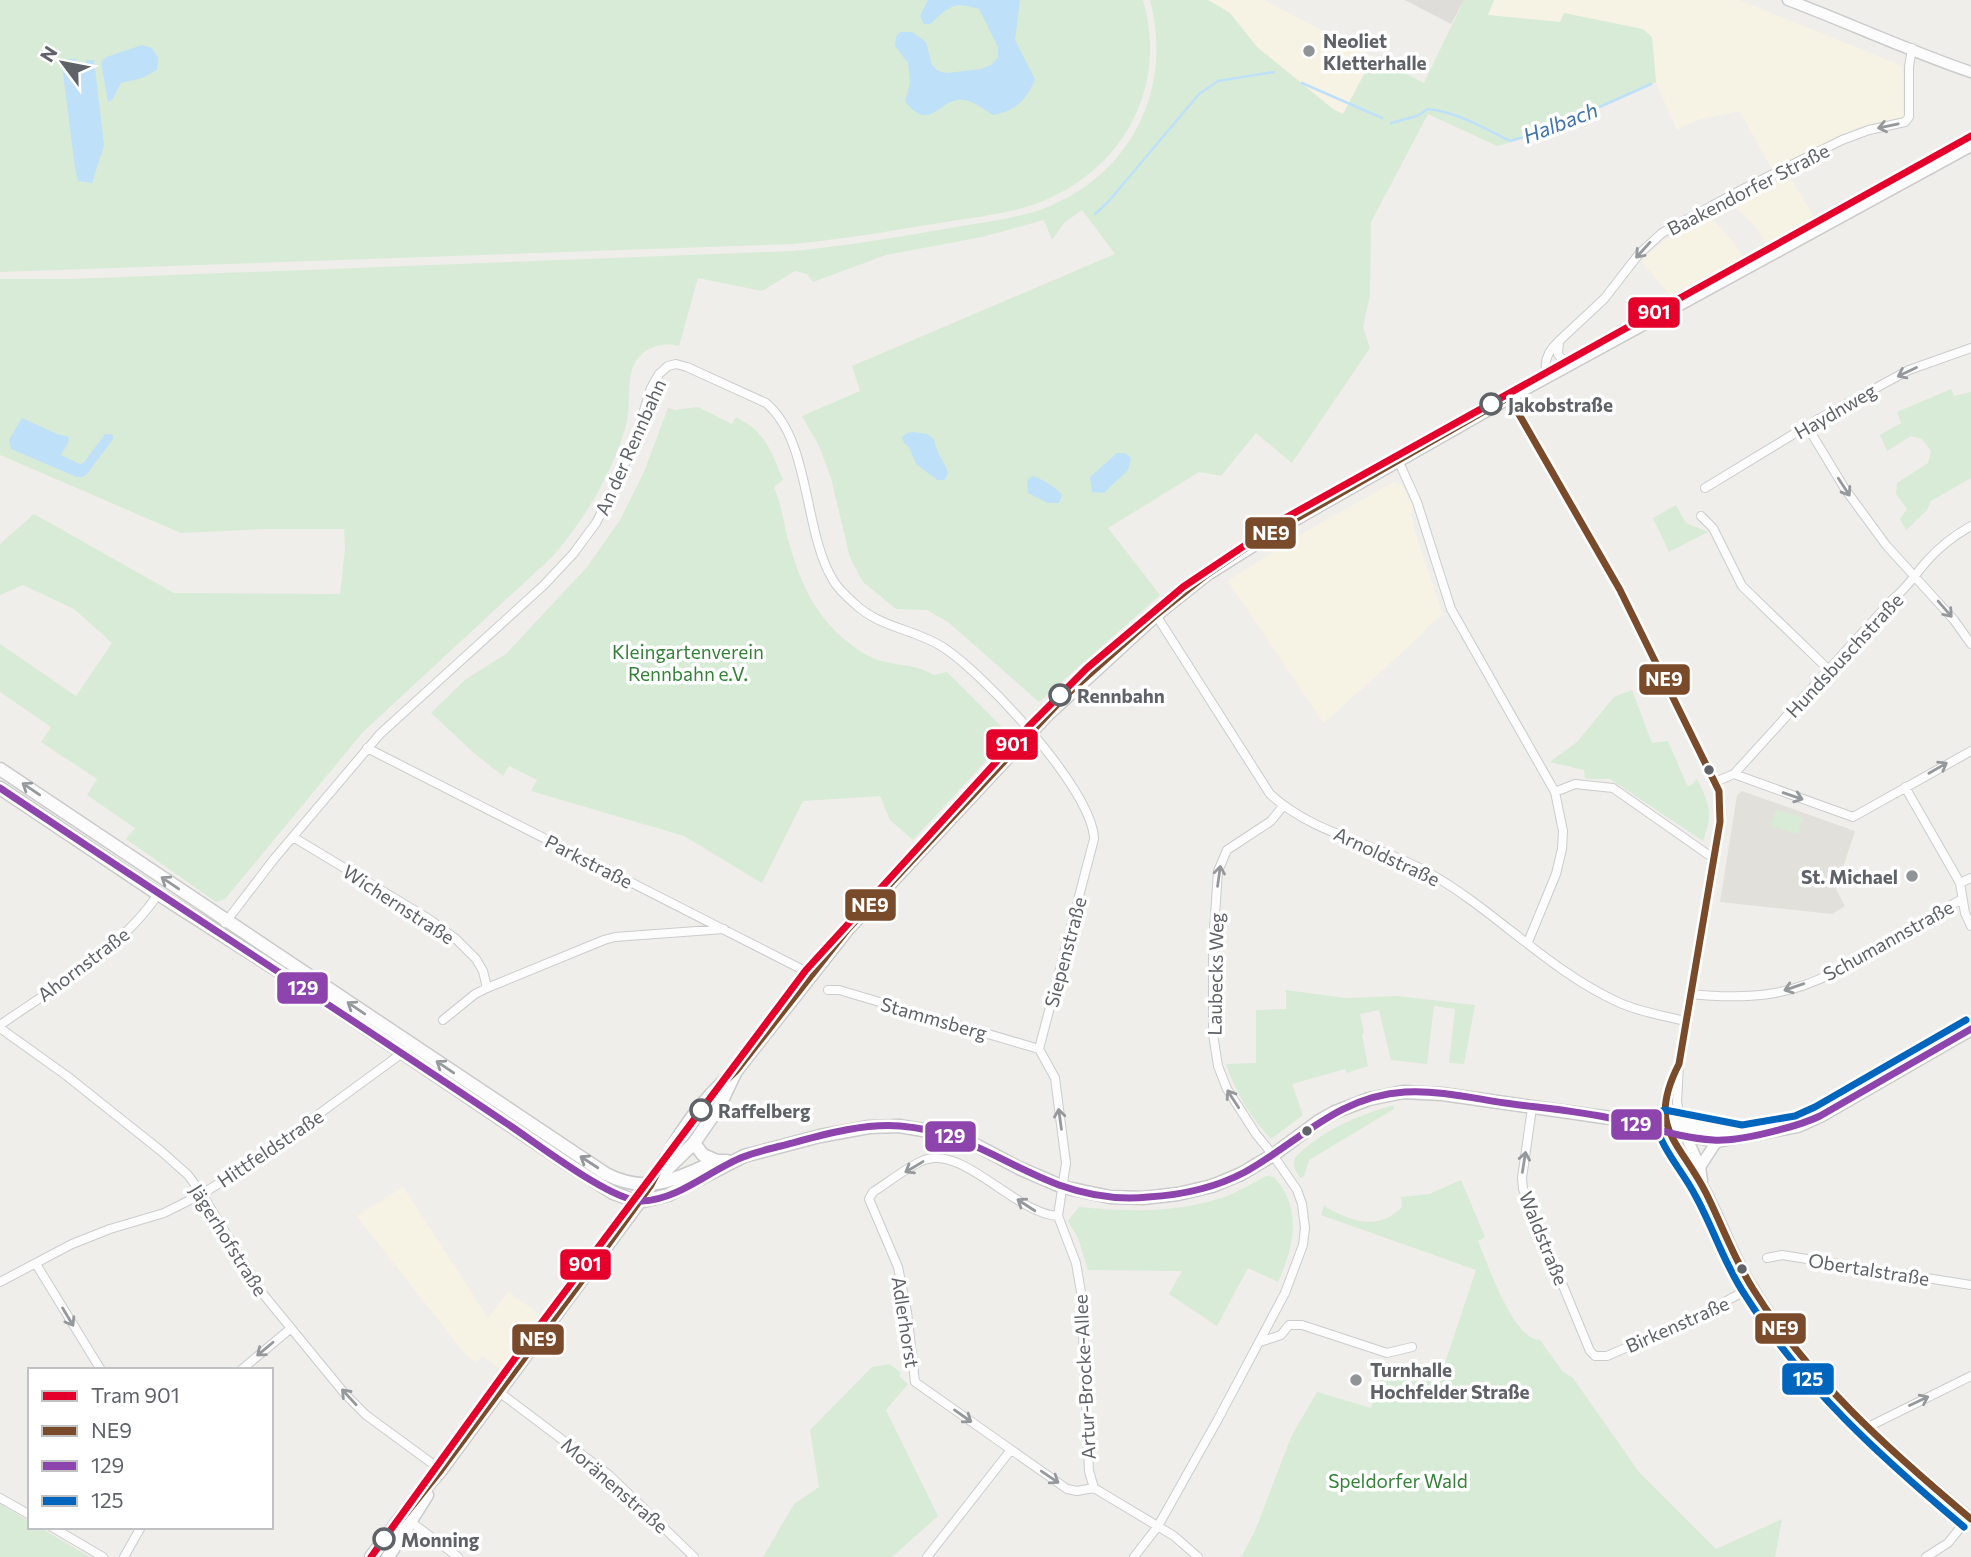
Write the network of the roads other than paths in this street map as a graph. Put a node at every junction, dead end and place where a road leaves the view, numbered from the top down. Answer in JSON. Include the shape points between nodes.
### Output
{"nodes":[{"id":1,"x":1788,"y":0,"type":"edge"},
{"id":2,"x":1912,"y":48,"type":"junction"},
{"id":3,"x":1966,"y":70,"type":"edge"},
{"id":4,"x":1971,"y":77,"type":"edge"},
{"id":5,"x":1971,"y":145,"type":"edge"},
{"id":6,"x":1559,"y":341,"type":"junction"},
{"id":7,"x":1971,"y":348,"type":"edge"},
{"id":8,"x":1567,"y":366,"type":"junction"},
{"id":9,"x":1548,"y":376,"type":"junction"},
{"id":10,"x":1509,"y":397,"type":"junction"},
{"id":11,"x":1812,"y":428,"type":"junction"},
{"id":12,"x":1398,"y":460,"type":"junction"},
{"id":13,"x":1705,"y":488,"type":"dead end"},
{"id":14,"x":1701,"y":516,"type":"dead end"},
{"id":15,"x":1971,"y":526,"type":"edge"},
{"id":16,"x":1916,"y":576,"type":"junction"},
{"id":17,"x":1156,"y":615,"type":"junction"},
{"id":18,"x":1971,"y":644,"type":"edge"},
{"id":19,"x":1829,"y":670,"type":"junction"},
{"id":20,"x":1031,"y":732,"type":"junction"},
{"id":21,"x":367,"y":748,"type":"junction"},
{"id":22,"x":1971,"y":751,"type":"edge"},
{"id":23,"x":0,"y":768,"type":"edge"},
{"id":24,"x":1734,"y":774,"type":"junction"},
{"id":25,"x":1716,"y":782,"type":"junction"},
{"id":26,"x":1905,"y":787,"type":"junction"},
{"id":27,"x":0,"y":788,"type":"edge"},
{"id":28,"x":1555,"y":792,"type":"junction"},
{"id":29,"x":1283,"y":806,"type":"junction"},
{"id":30,"x":293,"y":837,"type":"junction"},
{"id":31,"x":1713,"y":858,"type":"junction"},
{"id":32,"x":1971,"y":878,"type":"edge"},
{"id":33,"x":1960,"y":883,"type":"junction"},
{"id":34,"x":158,"y":894,"type":"junction"},
{"id":35,"x":1962,"y":899,"type":"junction"},
{"id":36,"x":1971,"y":926,"type":"edge"},
{"id":37,"x":223,"y":927,"type":"junction"},
{"id":38,"x":724,"y":929,"type":"junction"},
{"id":39,"x":1528,"y":942,"type":"junction"},
{"id":40,"x":811,"y":974,"type":"junction"},
{"id":41,"x":487,"y":988,"type":"junction"},
{"id":42,"x":828,"y":990,"type":"dead end"},
{"id":43,"x":1690,"y":994,"type":"junction"},
{"id":44,"x":443,"y":1020,"type":"dead end"},
{"id":45,"x":1686,"y":1021,"type":"junction"},
{"id":46,"x":0,"y":1027,"type":"edge"},
{"id":47,"x":1971,"y":1029,"type":"edge"},
{"id":48,"x":413,"y":1045,"type":"junction"},
{"id":49,"x":1039,"y":1049,"type":"junction"},
{"id":50,"x":402,"y":1054,"type":"junction"},
{"id":51,"x":1679,"y":1064,"type":"junction"},
{"id":52,"x":736,"y":1071,"type":"junction"},
{"id":53,"x":1532,"y":1108,"type":"junction"},
{"id":54,"x":1681,"y":1122,"type":"junction"},
{"id":55,"x":1667,"y":1126,"type":"junction"},
{"id":56,"x":1686,"y":1136,"type":"junction"},
{"id":57,"x":1742,"y":1136,"type":"junction"},
{"id":58,"x":1717,"y":1141,"type":"junction"},
{"id":59,"x":694,"y":1143,"type":"junction"},
{"id":60,"x":1273,"y":1155,"type":"junction"},
{"id":61,"x":734,"y":1160,"type":"junction"},
{"id":62,"x":717,"y":1161,"type":"junction"},
{"id":63,"x":1700,"y":1167,"type":"junction"},
{"id":64,"x":652,"y":1185,"type":"junction"},
{"id":65,"x":1063,"y":1187,"type":"junction"},
{"id":66,"x":1703,"y":1188,"type":"junction"},
{"id":67,"x":202,"y":1194,"type":"junction"},
{"id":68,"x":639,"y":1202,"type":"junction"},
{"id":69,"x":1058,"y":1216,"type":"junction"},
{"id":70,"x":1767,"y":1258,"type":"dead end"},
{"id":71,"x":36,"y":1264,"type":"junction"},
{"id":72,"x":0,"y":1282,"type":"edge"},
{"id":73,"x":1971,"y":1285,"type":"edge"},
{"id":74,"x":1752,"y":1287,"type":"junction"},
{"id":75,"x":290,"y":1329,"type":"junction"},
{"id":76,"x":1260,"y":1342,"type":"junction"},
{"id":77,"x":1412,"y":1347,"type":"dead end"},
{"id":78,"x":1601,"y":1357,"type":"joint"},
{"id":79,"x":100,"y":1368,"type":"edge"},
{"id":80,"x":243,"y":1368,"type":"edge"},
{"id":81,"x":1971,"y":1376,"type":"edge"},
{"id":82,"x":499,"y":1392,"type":"junction"},
{"id":83,"x":1868,"y":1427,"type":"junction"},
{"id":84,"x":1010,"y":1451,"type":"junction"},
{"id":85,"x":441,"y":1470,"type":"junction"},
{"id":86,"x":1094,"y":1488,"type":"junction"},
{"id":87,"x":0,"y":1498,"type":"edge"},
{"id":88,"x":28,"y":1514,"type":"edge"},
{"id":89,"x":1970,"y":1518,"type":"edge"},
{"id":90,"x":407,"y":1519,"type":"junction"},
{"id":91,"x":1158,"y":1526,"type":"junction"},
{"id":92,"x":54,"y":1529,"type":"edge"},
{"id":93,"x":140,"y":1529,"type":"edge"},
{"id":94,"x":103,"y":1557,"type":"edge"},
{"id":95,"x":124,"y":1557,"type":"edge"},
{"id":96,"x":371,"y":1557,"type":"edge"},
{"id":97,"x":388,"y":1557,"type":"edge"},
{"id":98,"x":458,"y":1557,"type":"edge"},
{"id":99,"x":694,"y":1557,"type":"edge"},
{"id":100,"x":927,"y":1557,"type":"edge"},
{"id":101,"x":1134,"y":1557,"type":"edge"},
{"id":102,"x":1198,"y":1557,"type":"edge"},
{"id":103,"x":1926,"y":1557,"type":"edge"}],
"edges":[{"from":1,"to":2,"type":"street"},
{"from":2,"to":3,"type":"street"},
{"from":2,"to":6,"type":"street","name":"Baakendorfer Straße","one_way":true,"via":[[1909,117],[1905,122],[1842,140],[1662,233],[1604,299]]},
{"from":3,"to":4,"type":"street"},
{"from":5,"to":8,"type":"main road"},
{"from":6,"to":8,"type":"street","via":[[1559,354]]},
{"from":6,"to":9,"type":"street","name":"Baakendorfer Straße","via":[[1545,363]]},
{"from":7,"to":11,"type":"street","name":"Haydnweg","one_way":true,"via":[[1909,370],[1818,420]]},
{"from":8,"to":9,"type":"main road"},
{"from":9,"to":10,"type":"main road"},
{"from":10,"to":12,"type":"main road"},
{"from":10,"to":25,"type":"street","via":[[1620,590]]},
{"from":11,"to":13,"type":"street","name":"Haydnweg","via":[[1797,432]]},
{"from":11,"to":16,"type":"street","one_way":true,"via":[[1845,489],[1900,562]]},
{"from":12,"to":17,"type":"main road","via":[[1250,545]]},
{"from":12,"to":28,"type":"street","via":[[1417,502],[1451,609]]},
{"from":14,"to":19,"type":"street","via":[[1713,528],[1742,586]]},
{"from":15,"to":16,"type":"street","name":"Hundsbuschstraße","via":[[1938,550]]},
{"from":16,"to":18,"type":"street","one_way":true},
{"from":16,"to":19,"type":"street","name":"Hundsbuschstraße"},
{"from":17,"to":20,"type":"main road"},
{"from":17,"to":29,"type":"street","name":"Arnoldstraße","via":[[1270,794]]},
{"from":19,"to":24,"type":"street","name":"Hundsbuschstraße"},
{"from":20,"to":21,"type":"street","name":"An der Rennbahn","via":[[954,654],[883,624],[856,606],[834,582],[820,552],[786,429],[775,411],[676,364],[659,374],[651,388],[615,486],[573,554]]},
{"from":20,"to":40,"type":"main road"},
{"from":20,"to":49,"type":"street","name":"Siepenstraße","via":[[1054,760],[1094,829]]},
{"from":21,"to":30,"type":"street","name":"An der Rennbahn"},
{"from":21,"to":38,"type":"street","name":"Parkstraße"},
{"from":26,"to":22,"type":"street","one_way":true},
{"from":37,"to":23,"type":"main road","one_way":true},
{"from":24,"to":25,"type":"street","name":"Hundsbuschstraße"},
{"from":24,"to":26,"type":"street","one_way":true,"via":[[1853,817]]},
{"from":25,"to":31,"type":"street","via":[[1721,805]]},
{"from":26,"to":33,"type":"street"},
{"from":27,"to":34,"type":"main road"},
{"from":28,"to":31,"type":"street","via":[[1574,784],[1613,788]]},
{"from":28,"to":39,"type":"street","via":[[1562,849]]},
{"from":29,"to":39,"type":"street","name":"Arnoldstraße","via":[[1429,872]]},
{"from":60,"to":29,"type":"street","name":"Laubecks Weg","one_way":true,"via":[[1227,1089],[1218,1066],[1213,1034],[1213,945],[1218,871],[1227,849],[1271,821]]},
{"from":30,"to":37,"type":"street","name":"An der Rennbahn"},
{"from":30,"to":41,"type":"street","name":"Wichernstraße","via":[[456,939],[476,959]]},
{"from":31,"to":43,"type":"street"},
{"from":32,"to":33,"type":"street","name":"Schumannstraße"},
{"from":33,"to":35,"type":"street"},
{"from":34,"to":37,"type":"main road"},
{"from":34,"to":46,"type":"street","name":"Ahornstraße","via":[[135,924],[83,968]]},
{"from":35,"to":36,"type":"street"},
{"from":35,"to":43,"type":"street","name":"Schumannstraße","one_way":true,"via":[[1861,958],[1778,993],[1735,998]]},
{"from":48,"to":37,"type":"main road","one_way":true},
{"from":37,"to":50,"type":"main road"},
{"from":38,"to":40,"type":"street","name":"Parkstraße"},
{"from":38,"to":41,"type":"street","via":[[615,937]]},
{"from":39,"to":45,"type":"street","name":"Arnoldstraße","via":[[1560,969],[1621,1003]]},
{"from":40,"to":52,"type":"main road"},
{"from":41,"to":44,"type":"street"},
{"from":42,"to":49,"type":"street","name":"Stammsberg"},
{"from":43,"to":45,"type":"street"},
{"from":45,"to":51,"type":"street"},
{"from":46,"to":67,"type":"street","name":"Jägerhofstraße","via":[[161,1151]]},
{"from":47,"to":57,"type":"main road","via":[[1820,1116],[1798,1126]]},
{"from":48,"to":50,"type":"street","name":"Hittfeldstraße"},
{"from":64,"to":48,"type":"main road","one_way":true,"via":[[631,1184],[606,1174]]},
{"from":65,"to":49,"type":"street","one_way":true,"via":[[1066,1163],[1055,1077]]},
{"from":50,"to":67,"type":"street","name":"Hittfeldstraße"},
{"from":50,"to":68,"type":"main road","via":[[613,1193]]},
{"from":51,"to":54,"type":"street"},
{"from":51,"to":55,"type":"street","via":[[1666,1092]]},
{"from":52,"to":59,"type":"main road"},
{"from":52,"to":64,"type":"main road","via":[[706,1100],[673,1144]]},
{"from":53,"to":55,"type":"main road","via":[[1611,1118],[1634,1115]]},
{"from":53,"to":60,"type":"main road","via":[[1403,1092],[1335,1112]]},
{"from":78,"to":53,"type":"street","name":"Waldstraße","one_way":true,"via":[[1590,1351],[1523,1189]]},
{"from":54,"to":55,"type":"main road"},
{"from":54,"to":56,"type":"street"},
{"from":54,"to":57,"type":"main road"},
{"from":55,"to":56,"type":"main road"},
{"from":55,"to":66,"type":"street"},
{"from":56,"to":58,"type":"main road"},
{"from":56,"to":63,"type":"street"},
{"from":57,"to":58,"type":"main road"},
{"from":58,"to":63,"type":"street"},
{"from":59,"to":62,"type":"main road","via":[[703,1155]]},
{"from":59,"to":64,"type":"main road"},
{"from":60,"to":65,"type":"main road","via":[[1241,1174],[1178,1194],[1110,1197]]},
{"from":60,"to":76,"type":"street","name":"Laubecks Weg","via":[[1297,1190],[1305,1228],[1299,1260]]},
{"from":61,"to":62,"type":"main road"},
{"from":61,"to":65,"type":"main road","via":[[820,1136],[899,1126],[972,1143]]},
{"from":61,"to":68,"type":"main road","via":[[702,1180]]},
{"from":62,"to":64,"type":"main road"},
{"from":63,"to":66,"type":"street"},
{"from":64,"to":68,"type":"main road"},
{"from":65,"to":69,"type":"street"},
{"from":66,"to":74,"type":"street"},
{"from":67,"to":71,"type":"street","name":"Hittfeldstraße","via":[[164,1213],[72,1244]]},
{"from":67,"to":75,"type":"street","name":"Jägerhofstraße","via":[[262,1294]]},
{"from":68,"to":82,"type":"main road"},
{"from":69,"to":84,"type":"street","name":"Adlerhorst","one_way":true,"via":[[1037,1213],[974,1172],[935,1158],[924,1160],[869,1199],[898,1267],[915,1382]]},
{"from":69,"to":86,"type":"street","name":"Artur-Brocke-Allee","via":[[1076,1263],[1081,1292],[1089,1471]]},
{"from":70,"to":73,"type":"street","name":"Obertalstraße","via":[[1782,1255]]},
{"from":71,"to":72,"type":"street","name":"Hittfeldstraße"},
{"from":71,"to":79,"type":"street","one_way":true},
{"from":74,"to":78,"type":"street","name":"Birkenstraße","via":[[1699,1316]]},
{"from":74,"to":83,"type":"street","via":[[1795,1347]]},
{"from":75,"to":80,"type":"street","one_way":true},
{"from":85,"to":75,"type":"street","name":"Jägerhofstraße","one_way":true,"via":[[366,1415]]},
{"from":76,"to":77,"type":"street","via":[[1282,1335],[1289,1325],[1302,1325],[1387,1353]]},
{"from":76,"to":91,"type":"street","name":"Laubecks Weg"},
{"from":83,"to":81,"type":"street","one_way":true},
{"from":82,"to":85,"type":"main road"},
{"from":82,"to":99,"type":"street","name":"Moränenstraße","via":[[609,1475]]},
{"from":83,"to":89,"type":"street"},
{"from":84,"to":86,"type":"street","name":"Adlerhorst","one_way":true,"via":[[1067,1489]]},
{"from":84,"to":100,"type":"street"},
{"from":85,"to":90,"type":"main road"},
{"from":86,"to":91,"type":"street"},
{"from":87,"to":88,"type":"street"},
{"from":89,"to":103,"type":"street","via":[[1948,1543]]},
{"from":90,"to":96,"type":"main road"},
{"from":90,"to":97,"type":"main road"},
{"from":90,"to":98,"type":"street"},
{"from":91,"to":101,"type":"street","name":"Laubecks Weg"},
{"from":91,"to":102,"type":"street"},
{"from":92,"to":94,"type":"street"},
{"from":93,"to":95,"type":"street"}]}
